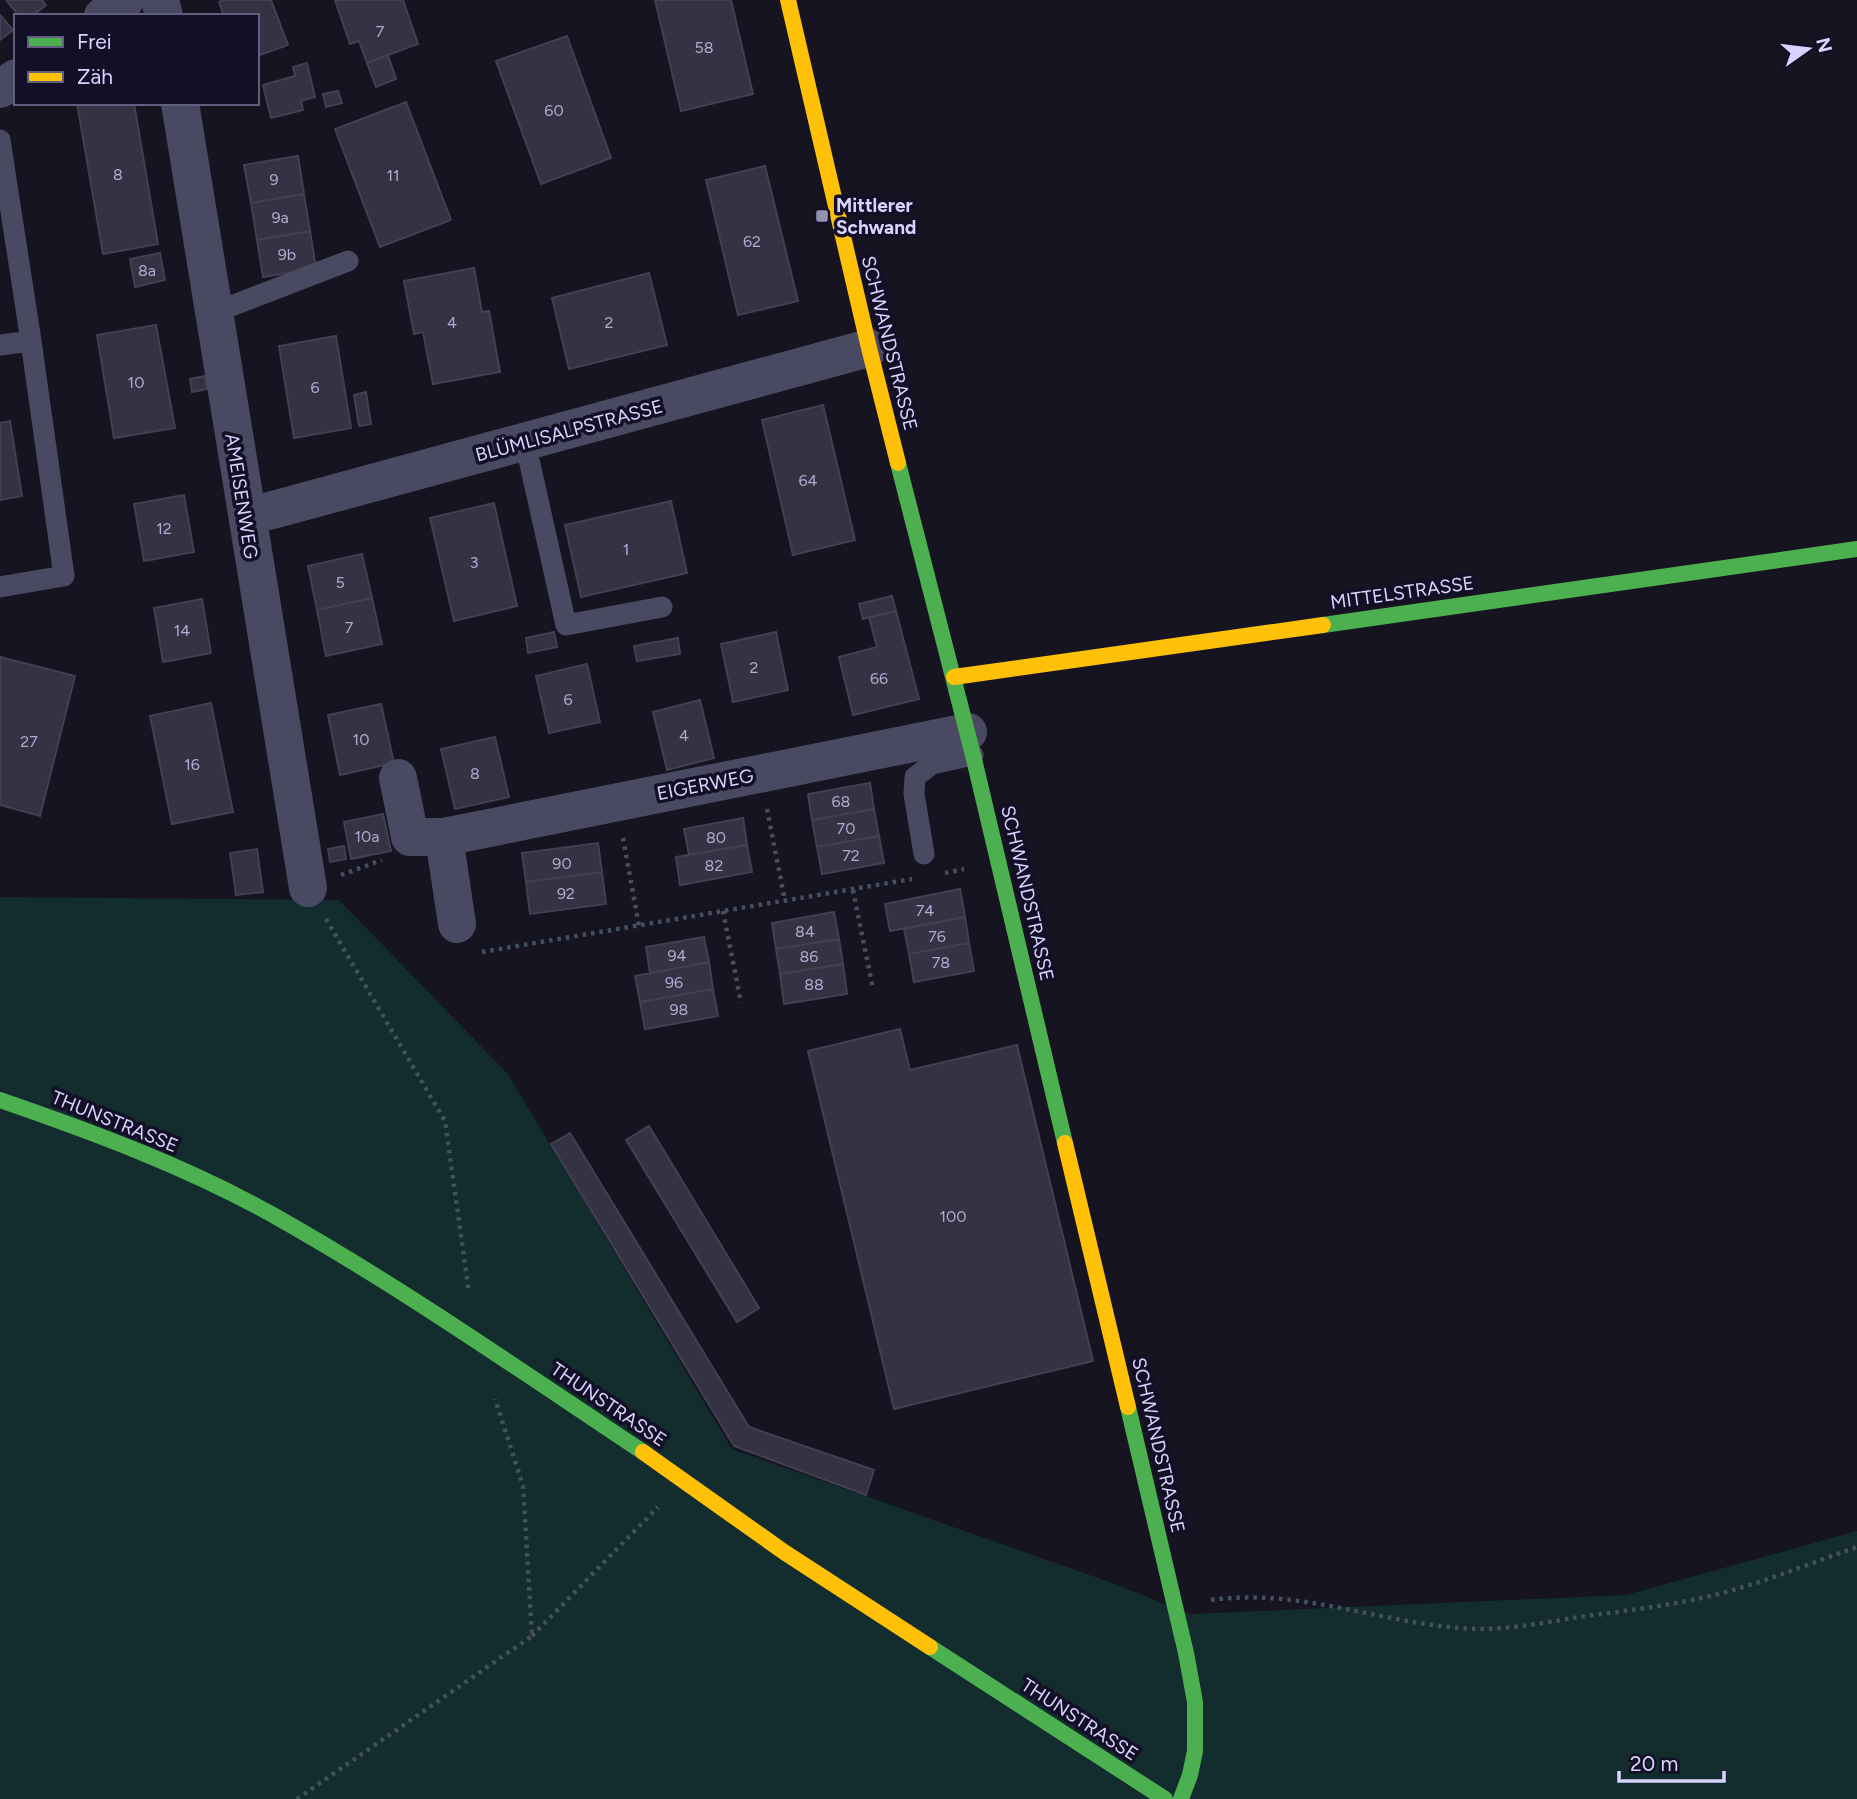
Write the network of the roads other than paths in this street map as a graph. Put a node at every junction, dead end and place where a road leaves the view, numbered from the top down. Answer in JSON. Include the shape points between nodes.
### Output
{"nodes":[{"id":1,"x":125,"y":0,"type":"edge"},
{"id":2,"x":788,"y":0,"type":"edge"},
{"id":3,"x":106,"y":14,"type":"edge"},
{"id":4,"x":180,"y":105,"type":"edge"},
{"id":5,"x":0,"y":140,"type":"edge"},
{"id":6,"x":348,"y":261,"type":"dead end"},
{"id":7,"x":213,"y":313,"type":"junction"},
{"id":8,"x":31,"y":341,"type":"junction"},
{"id":9,"x":0,"y":345,"type":"edge"},
{"id":10,"x":869,"y":348,"type":"junction"},
{"id":11,"x":525,"y":442,"type":"junction"},
{"id":12,"x":269,"y":511,"type":"dead end"},
{"id":13,"x":1857,"y":550,"type":"edge"},
{"id":14,"x":0,"y":587,"type":"edge"},
{"id":15,"x":662,"y":607,"type":"dead end"},
{"id":16,"x":954,"y":677,"type":"junction"},
{"id":17,"x":970,"y":743,"type":"junction"},
{"id":18,"x":398,"y":778,"type":"dead end"},
{"id":19,"x":427,"y":837,"type":"junction"},
{"id":20,"x":924,"y":853,"type":"dead end"},
{"id":21,"x":307,"y":888,"type":"road end"},
{"id":22,"x":457,"y":924,"type":"road end"},
{"id":23,"x":0,"y":1100,"type":"edge"},
{"id":24,"x":1165,"y":1799,"type":"edge"},
{"id":25,"x":1181,"y":1799,"type":"edge"}],
"edges":[{"from":1,"to":3,"type":"street"},
{"from":2,"to":10,"type":"street","name":"SCHWANDSTRASSE"},
{"from":4,"to":7,"type":"street","name":"AMEISENWEG"},
{"from":5,"to":8,"type":"lane"},
{"from":6,"to":7,"type":"lane"},
{"from":7,"to":21,"type":"street","name":"AMEISENWEG"},
{"from":8,"to":9,"type":"lane"},
{"from":8,"to":14,"type":"lane","via":[[64,576]]},
{"from":10,"to":11,"type":"street","name":"BLÜMLISALPSTRASSE"},
{"from":10,"to":16,"type":"street","name":"SCHWANDSTRASSE"},
{"from":11,"to":12,"type":"street","name":"BLÜMLISALPSTRASSE"},
{"from":11,"to":15,"type":"lane","via":[[566,625]]},
{"from":13,"to":16,"type":"street","name":"MITTELSTRASSE"},
{"from":16,"to":17,"type":"street","name":"SCHWANDSTRASSE"},
{"from":17,"to":19,"type":"street","name":"EIGERWEG","via":[[761,773]]},
{"from":17,"to":20,"type":"lane","via":[[915,777]]},
{"from":17,"to":25,"type":"street","name":"SCHWANDSTRASSE","via":[[1194,1695],[1196,1751]]},
{"from":18,"to":19,"type":"street"},
{"from":19,"to":22,"type":"street"},
{"from":23,"to":24,"type":"street","name":"THUNSTRASSE","via":[[89,1131],[188,1174],[271,1214],[398,1289],[784,1552]]}]}
